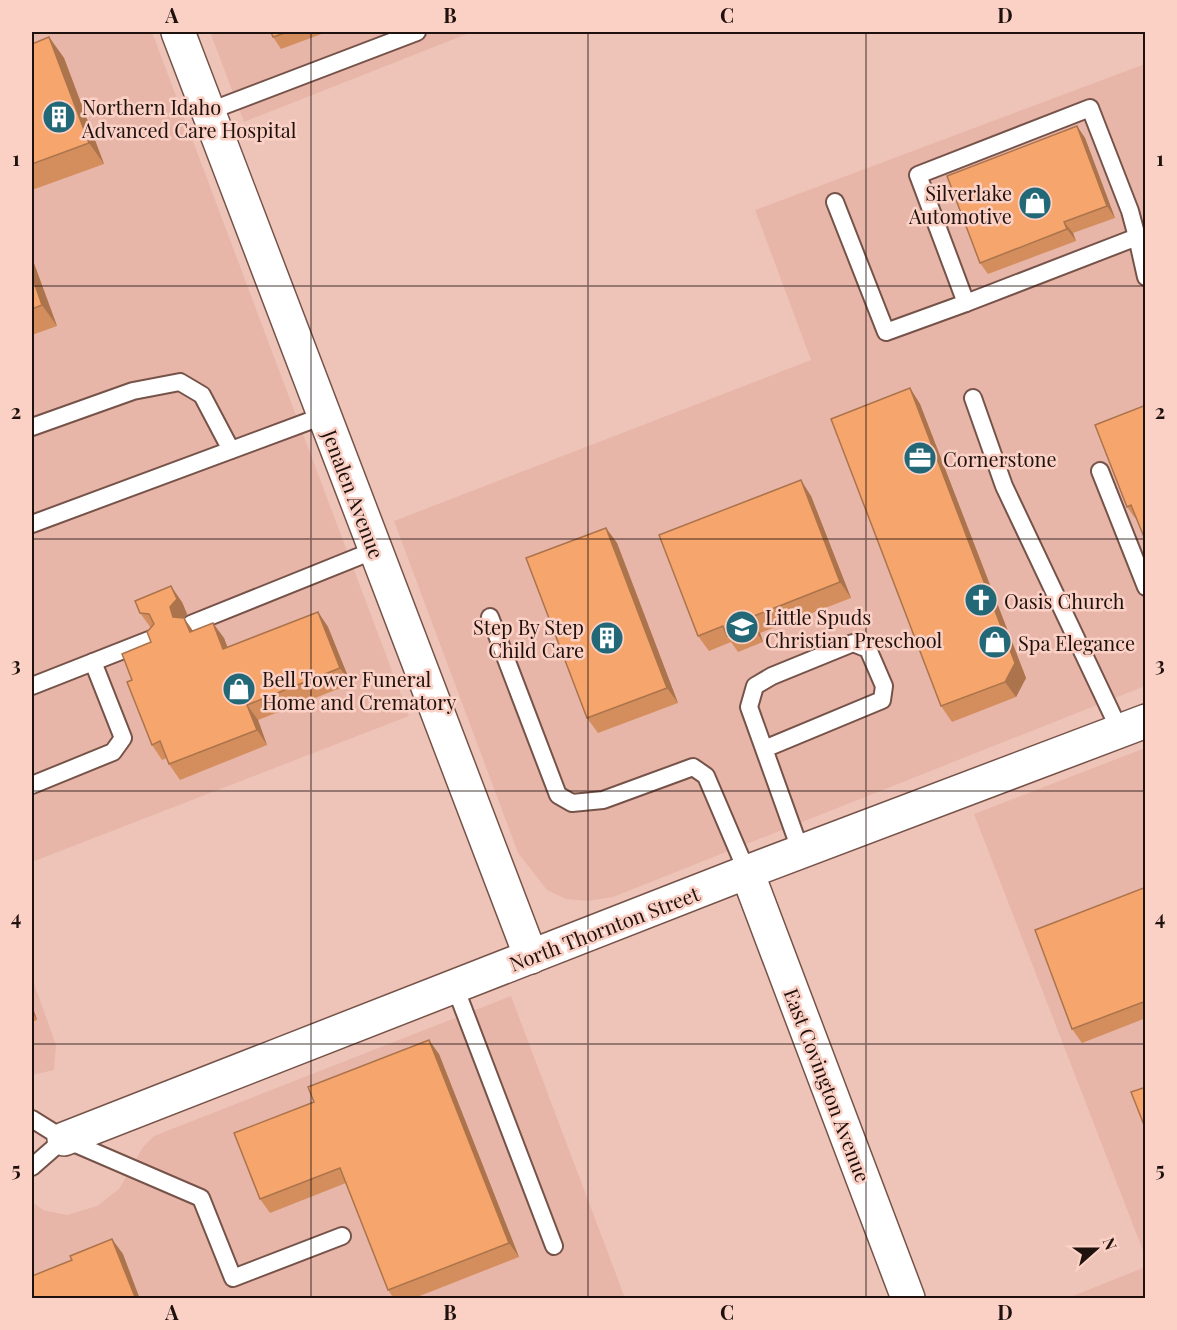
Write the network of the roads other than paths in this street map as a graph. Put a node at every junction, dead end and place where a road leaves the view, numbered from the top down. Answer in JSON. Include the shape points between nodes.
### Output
{"nodes":[{"id":1,"x":178,"y":32,"type":"edge"},
{"id":2,"x":417,"y":32,"type":"edge"},
{"id":3,"x":207,"y":112,"type":"junction"},
{"id":4,"x":835,"y":202,"type":"dead end"},
{"id":5,"x":1138,"y":208,"type":"edge"},
{"id":6,"x":1137,"y":237,"type":"junction"},
{"id":7,"x":1146,"y":277,"type":"edge"},
{"id":8,"x":966,"y":303,"type":"junction"},
{"id":9,"x":973,"y":398,"type":"dead end"},
{"id":10,"x":323,"y":416,"type":"junction"},
{"id":11,"x":32,"y":427,"type":"edge"},
{"id":12,"x":231,"y":450,"type":"junction"},
{"id":13,"x":1100,"y":471,"type":"dead end"},
{"id":14,"x":32,"y":524,"type":"edge"},
{"id":15,"x":375,"y":550,"type":"junction"},
{"id":16,"x":1146,"y":587,"type":"edge"},
{"id":17,"x":490,"y":617,"type":"dead end"},
{"id":18,"x":191,"y":624,"type":"dead end"},
{"id":19,"x":154,"y":638,"type":"edge"},
{"id":20,"x":93,"y":662,"type":"junction"},
{"id":21,"x":32,"y":686,"type":"edge"},
{"id":22,"x":1133,"y":726,"type":"edge"},
{"id":23,"x":764,"y":748,"type":"junction"},
{"id":24,"x":32,"y":784,"type":"edge"},
{"id":25,"x":801,"y":852,"type":"junction"},
{"id":26,"x":747,"y":872,"type":"junction"},
{"id":27,"x":531,"y":957,"type":"junction"},
{"id":28,"x":455,"y":987,"type":"junction"},
{"id":29,"x":32,"y":1119,"type":"edge"},
{"id":30,"x":64,"y":1139,"type":"junction"},
{"id":31,"x":32,"y":1167,"type":"edge"},
{"id":32,"x":342,"y":1236,"type":"dead end"},
{"id":33,"x":554,"y":1246,"type":"dead end"},
{"id":34,"x":908,"y":1299,"type":"edge"}],
"edges":[{"from":1,"to":3,"type":"street","name":"Jenalen Avenue"},
{"from":2,"to":3,"type":"lane"},
{"from":3,"to":10,"type":"street","name":"Jenalen Avenue"},
{"from":4,"to":8,"type":"lane","via":[[886,332]]},
{"from":5,"to":6,"type":"lane"},
{"from":5,"to":8,"type":"lane","via":[[1090,108],[918,175]]},
{"from":6,"to":7,"type":"lane"},
{"from":6,"to":8,"type":"lane"},
{"from":9,"to":22,"type":"lane","via":[[1004,486]]},
{"from":10,"to":12,"type":"lane"},
{"from":10,"to":15,"type":"street","name":"Jenalen Avenue"},
{"from":11,"to":12,"type":"lane","via":[[134,391],[180,382],[202,395]]},
{"from":12,"to":14,"type":"lane"},
{"from":13,"to":16,"type":"lane"},
{"from":15,"to":18,"type":"lane"},
{"from":15,"to":27,"type":"street","name":"Jenalen Avenue"},
{"from":17,"to":26,"type":"lane","via":[[558,795],[572,803],[603,800],[693,767],[706,776]]},
{"from":19,"to":20,"type":"lane"},
{"from":20,"to":21,"type":"lane"},
{"from":20,"to":24,"type":"lane","via":[[123,738],[113,752]]},
{"from":22,"to":25,"type":"street","name":"North Thornton Street"},
{"from":23,"to":23,"type":"lane","via":[[749,707],[755,686],[853,643],[868,649],[884,686],[882,700]]},
{"from":23,"to":25,"type":"lane"},
{"from":25,"to":26,"type":"street","name":"North Thornton Street"},
{"from":26,"to":27,"type":"street","name":"North Thornton Street"},
{"from":26,"to":34,"type":"street","name":"East Covington Avenue"},
{"from":27,"to":28,"type":"street","name":"North Thornton Street"},
{"from":28,"to":30,"type":"street","name":"North Thornton Street"},
{"from":28,"to":33,"type":"lane"},
{"from":29,"to":30,"type":"lane"},
{"from":30,"to":31,"type":"lane"},
{"from":30,"to":32,"type":"lane","via":[[201,1198],[233,1278]]}]}
